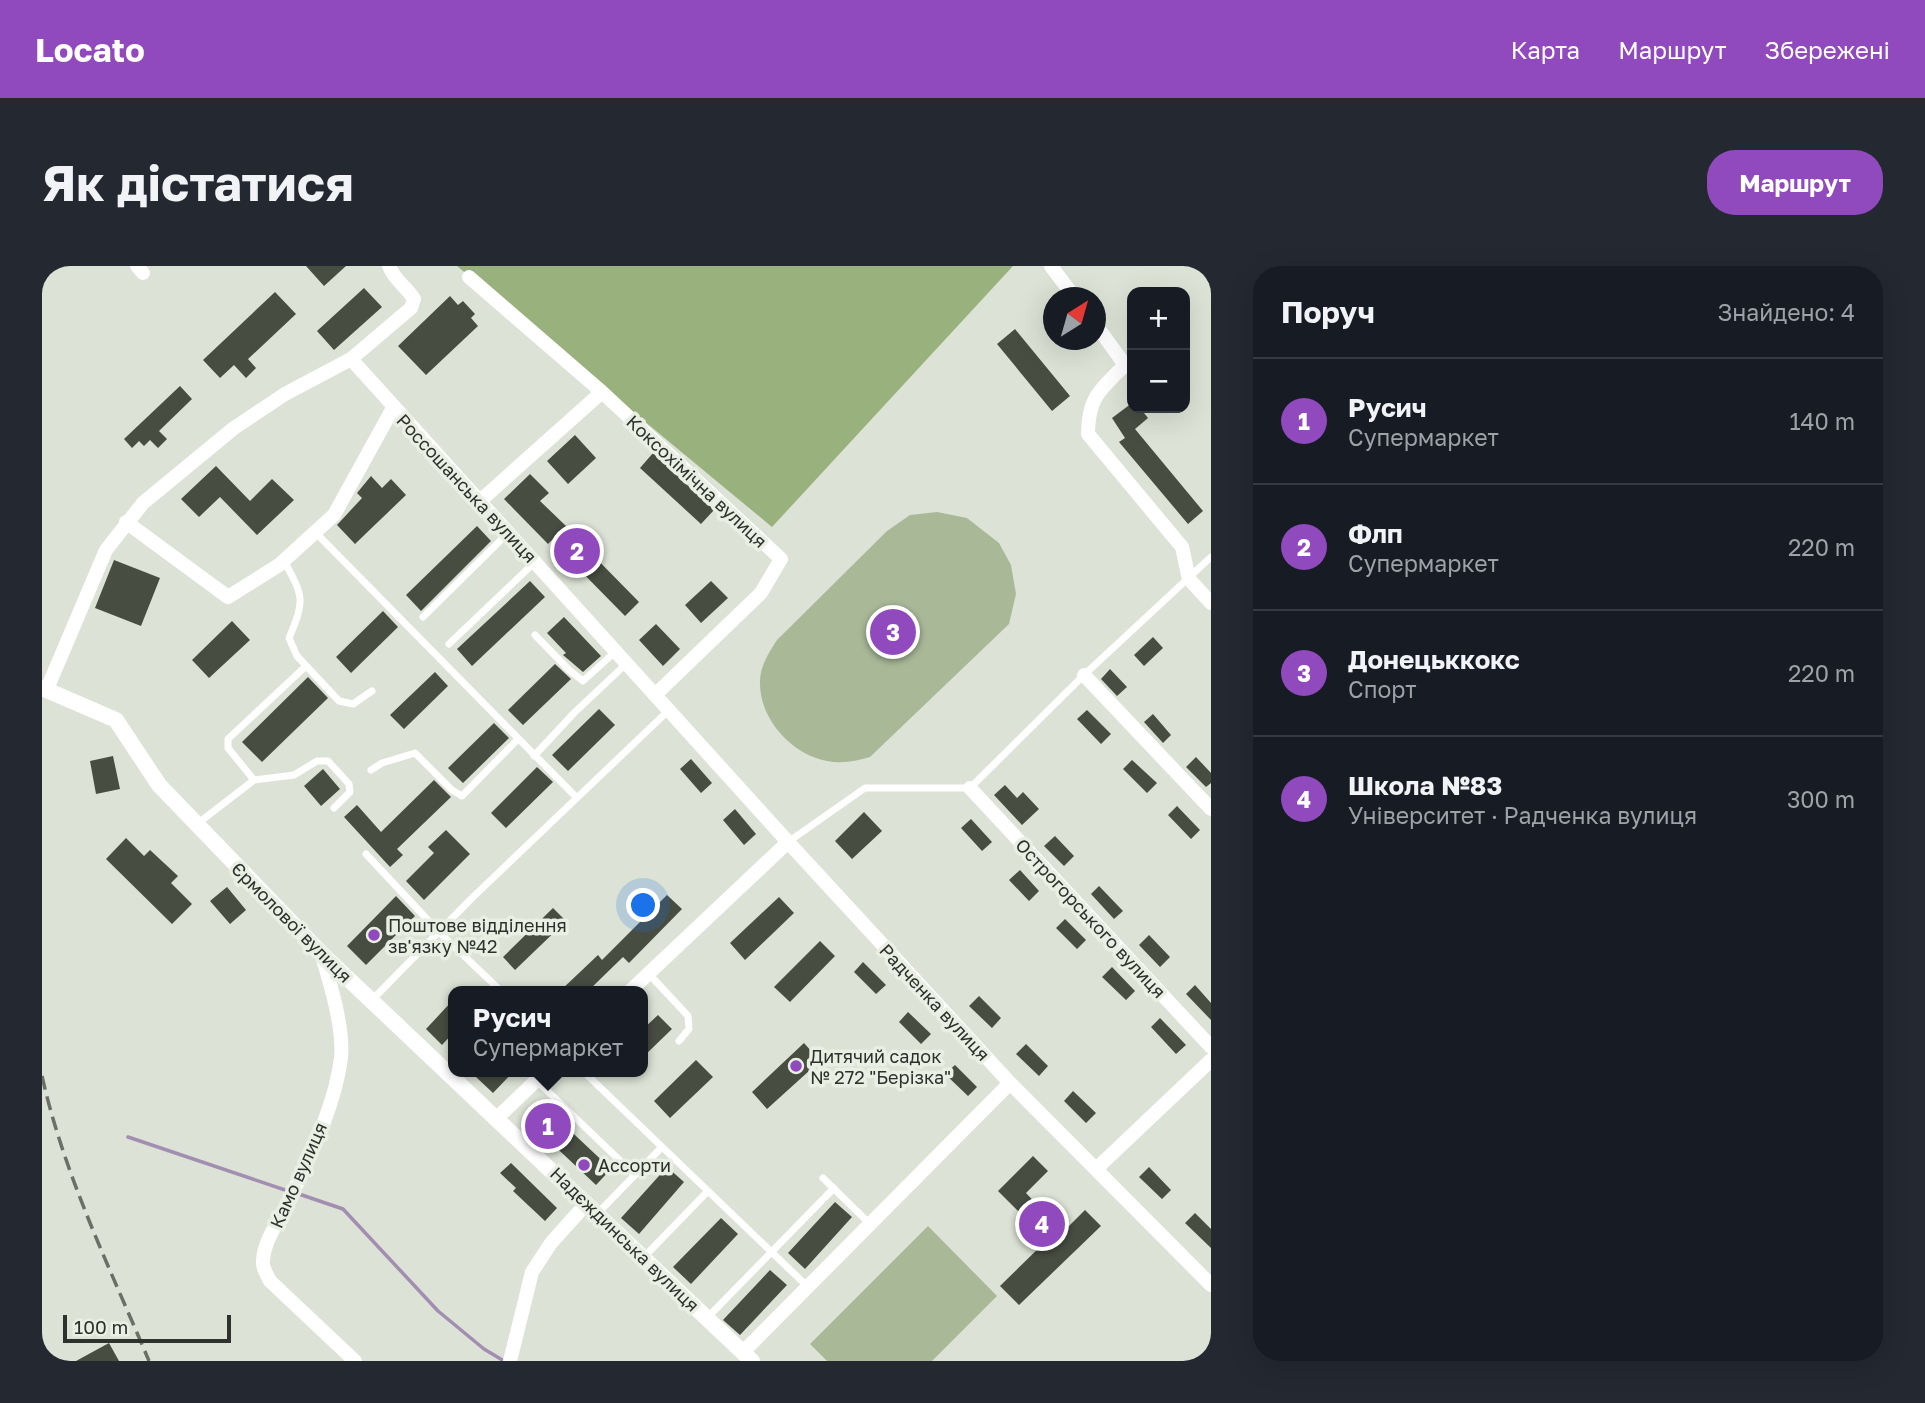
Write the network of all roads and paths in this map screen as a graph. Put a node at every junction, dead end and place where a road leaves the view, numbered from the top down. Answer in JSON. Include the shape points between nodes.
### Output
{"nodes":[{"id":1,"x":389,"y":266,"type":"edge"},
{"id":2,"x":1051,"y":266,"type":"edge"},
{"id":3,"x":469,"y":277,"type":"dead end"},
{"id":4,"x":1067,"y":287,"type":"edge"},
{"id":5,"x":1106,"y":339,"type":"edge"},
{"id":6,"x":351,"y":359,"type":"junction"},
{"id":7,"x":602,"y":392,"type":"junction"},
{"id":8,"x":393,"y":408,"type":"junction"},
{"id":9,"x":480,"y":501,"type":"junction"},
{"id":10,"x":126,"y":522,"type":"junction"},
{"id":11,"x":315,"y":532,"type":"junction"},
{"id":12,"x":509,"y":533,"type":"junction"},
{"id":13,"x":1211,"y":557,"type":"edge"},
{"id":14,"x":284,"y":561,"type":"junction"},
{"id":15,"x":535,"y":562,"type":"junction"},
{"id":16,"x":1189,"y":579,"type":"junction"},
{"id":17,"x":1211,"y":603,"type":"edge"},
{"id":18,"x":423,"y":617,"type":"dead end"},
{"id":19,"x":535,"y":635,"type":"dead end"},
{"id":20,"x":449,"y":644,"type":"dead end"},
{"id":21,"x":616,"y":650,"type":"junction"},
{"id":22,"x":628,"y":662,"type":"junction"},
{"id":23,"x":306,"y":666,"type":"junction"},
{"id":24,"x":1084,"y":675,"type":"junction"},
{"id":25,"x":45,"y":688,"type":"edge"},
{"id":26,"x":372,"y":691,"type":"dead end"},
{"id":27,"x":656,"y":694,"type":"junction"},
{"id":28,"x":670,"y":709,"type":"junction"},
{"id":29,"x":518,"y":739,"type":"junction"},
{"id":30,"x":534,"y":755,"type":"junction"},
{"id":31,"x":371,"y":770,"type":"dead end"},
{"id":32,"x":254,"y":780,"type":"junction"},
{"id":33,"x":970,"y":788,"type":"junction"},
{"id":34,"x":577,"y":798,"type":"junction"},
{"id":35,"x":334,"y":808,"type":"dead end"},
{"id":36,"x":1211,"y":809,"type":"edge"},
{"id":37,"x":196,"y":824,"type":"junction"},
{"id":38,"x":788,"y":842,"type":"junction"},
{"id":39,"x":366,"y":854,"type":"dead end"},
{"id":40,"x":439,"y":932,"type":"junction"},
{"id":41,"x":321,"y":953,"type":"junction"},
{"id":42,"x":649,"y":974,"type":"junction"},
{"id":43,"x":495,"y":986,"type":"edge"},
{"id":44,"x":636,"y":986,"type":"edge"},
{"id":45,"x":372,"y":1001,"type":"junction"},
{"id":46,"x":679,"y":1041,"type":"dead end"},
{"id":47,"x":1211,"y":1047,"type":"edge"},
{"id":48,"x":1211,"y":1060,"type":"edge"},
{"id":49,"x":448,"y":1073,"type":"edge"},
{"id":50,"x":453,"y":1077,"type":"edge"},
{"id":51,"x":540,"y":1077,"type":"edge"},
{"id":52,"x":542,"y":1077,"type":"edge"},
{"id":53,"x":589,"y":1077,"type":"edge"},
{"id":54,"x":1010,"y":1083,"type":"junction"},
{"id":55,"x":496,"y":1118,"type":"junction"},
{"id":56,"x":662,"y":1147,"type":"junction"},
{"id":57,"x":1096,"y":1169,"type":"junction"},
{"id":58,"x":635,"y":1175,"type":"junction"},
{"id":59,"x":823,"y":1178,"type":"dead end"},
{"id":60,"x":834,"y":1188,"type":"junction"},
{"id":61,"x":708,"y":1191,"type":"junction"},
{"id":62,"x":592,"y":1208,"type":"junction"},
{"id":63,"x":870,"y":1224,"type":"junction"},
{"id":64,"x":772,"y":1252,"type":"junction"},
{"id":65,"x":644,"y":1258,"type":"junction"},
{"id":66,"x":1211,"y":1285,"type":"edge"},
{"id":67,"x":808,"y":1287,"type":"junction"},
{"id":68,"x":707,"y":1318,"type":"junction"},
{"id":69,"x":747,"y":1357,"type":"edge"},
{"id":70,"x":355,"y":1361,"type":"edge"},
{"id":71,"x":510,"y":1361,"type":"edge"}],
"edges":[{"from":1,"to":6,"type":"street","via":[[410,291],[414,299],[411,308]]},
{"from":2,"to":4,"type":"street"},
{"from":3,"to":7,"type":"street","name":"Коксохімічна вулиця"},
{"from":5,"to":16,"type":"street","via":[[1125,365],[1097,393],[1088,416],[1088,434],[1182,547]]},
{"from":6,"to":8,"type":"street","name":"Россошанська вулиця"},
{"from":6,"to":10,"type":"street","via":[[234,428]]},
{"from":7,"to":9,"type":"street"},
{"from":7,"to":27,"type":"street","name":"Коксохімічна вулиця","via":[[780,559],[761,593]]},
{"from":8,"to":9,"type":"street","name":"Россошанська вулиця"},
{"from":8,"to":11,"type":"street","via":[[334,515]]},
{"from":9,"to":12,"type":"street","name":"Россошанська вулиця"},
{"from":10,"to":14,"type":"street","via":[[228,597]]},
{"from":10,"to":25,"type":"street","via":[[106,550]]},
{"from":11,"to":14,"type":"street"},
{"from":11,"to":29,"type":"lane"},
{"from":12,"to":15,"type":"street","name":"Россошанська вулиця"},
{"from":12,"to":18,"type":"lane"},
{"from":13,"to":16,"type":"lane"},
{"from":14,"to":23,"type":"lane","via":[[298,586],[301,609],[289,638]]},
{"from":15,"to":20,"type":"lane"},
{"from":15,"to":21,"type":"street","name":"Россошанська вулиця"},
{"from":16,"to":17,"type":"street"},
{"from":16,"to":24,"type":"lane"},
{"from":19,"to":21,"type":"lane","via":[[583,681]]},
{"from":21,"to":22,"type":"street","name":"Россошанська вулиця"},
{"from":22,"to":27,"type":"street","name":"Россошанська вулиця"},
{"from":22,"to":30,"type":"lane"},
{"from":23,"to":26,"type":"lane","via":[[339,701],[353,704]]},
{"from":23,"to":32,"type":"lane","via":[[228,739],[228,748]]},
{"from":24,"to":33,"type":"lane"},
{"from":24,"to":36,"type":"street"},
{"from":25,"to":37,"type":"street","name":"Єрмолової вулиця","via":[[116,720],[159,785]]},
{"from":27,"to":28,"type":"street","name":"Россошанська вулиця"},
{"from":28,"to":34,"type":"lane"},
{"from":28,"to":38,"type":"street","name":"Радченка вулиця"},
{"from":29,"to":30,"type":"lane"},
{"from":29,"to":31,"type":"lane","via":[[462,796],[415,753]]},
{"from":30,"to":34,"type":"lane"},
{"from":32,"to":35,"type":"lane","via":[[294,775],[317,761],[328,761],[349,784],[350,792]]},
{"from":32,"to":37,"type":"lane"},
{"from":33,"to":38,"type":"lane","via":[[865,788]]},
{"from":33,"to":47,"type":"street","name":"Острогорського вулиця"},
{"from":34,"to":40,"type":"lane"},
{"from":37,"to":41,"type":"street","name":"Єрмолової вулиця"},
{"from":38,"to":42,"type":"street"},
{"from":38,"to":54,"type":"street","name":"Радченка вулиця"},
{"from":39,"to":40,"type":"lane"},
{"from":40,"to":43,"type":"lane"},
{"from":40,"to":45,"type":"lane"},
{"from":41,"to":45,"type":"street","name":"Єрмолової вулиця"},
{"from":41,"to":70,"type":"street","name":"Камо вулиця","via":[[338,1022],[338,1077],[262,1263],[270,1281]]},
{"from":42,"to":44,"type":"street"},
{"from":42,"to":46,"type":"lane","via":[[688,1016],[688,1029]]},
{"from":45,"to":49,"type":"street","name":"Єрмолової вулиця"},
{"from":48,"to":57,"type":"street"},
{"from":50,"to":55,"type":"street","name":"Єрмолової вулиця"},
{"from":51,"to":55,"type":"street"},
{"from":52,"to":58,"type":"lane"},
{"from":53,"to":56,"type":"lane"},
{"from":54,"to":57,"type":"street","name":"Радченка вулиця"},
{"from":54,"to":63,"type":"street"},
{"from":55,"to":62,"type":"street","name":"Надєждинська вулиця"},
{"from":56,"to":58,"type":"lane"},
{"from":56,"to":61,"type":"lane"},
{"from":57,"to":66,"type":"street","name":"Радченка вулиця"},
{"from":58,"to":62,"type":"lane"},
{"from":59,"to":60,"type":"lane"},
{"from":60,"to":63,"type":"lane"},
{"from":60,"to":64,"type":"lane"},
{"from":61,"to":64,"type":"lane"},
{"from":61,"to":65,"type":"lane"},
{"from":62,"to":65,"type":"street","name":"Надєждинська вулиця"},
{"from":62,"to":71,"type":"street","via":[[551,1242],[532,1272]]},
{"from":63,"to":67,"type":"street"},
{"from":64,"to":67,"type":"lane"},
{"from":64,"to":68,"type":"lane"},
{"from":65,"to":68,"type":"street","name":"Надєждинська вулиця"},
{"from":67,"to":69,"type":"street"},
{"from":68,"to":69,"type":"street","name":"Надєждинська вулиця"}]}
